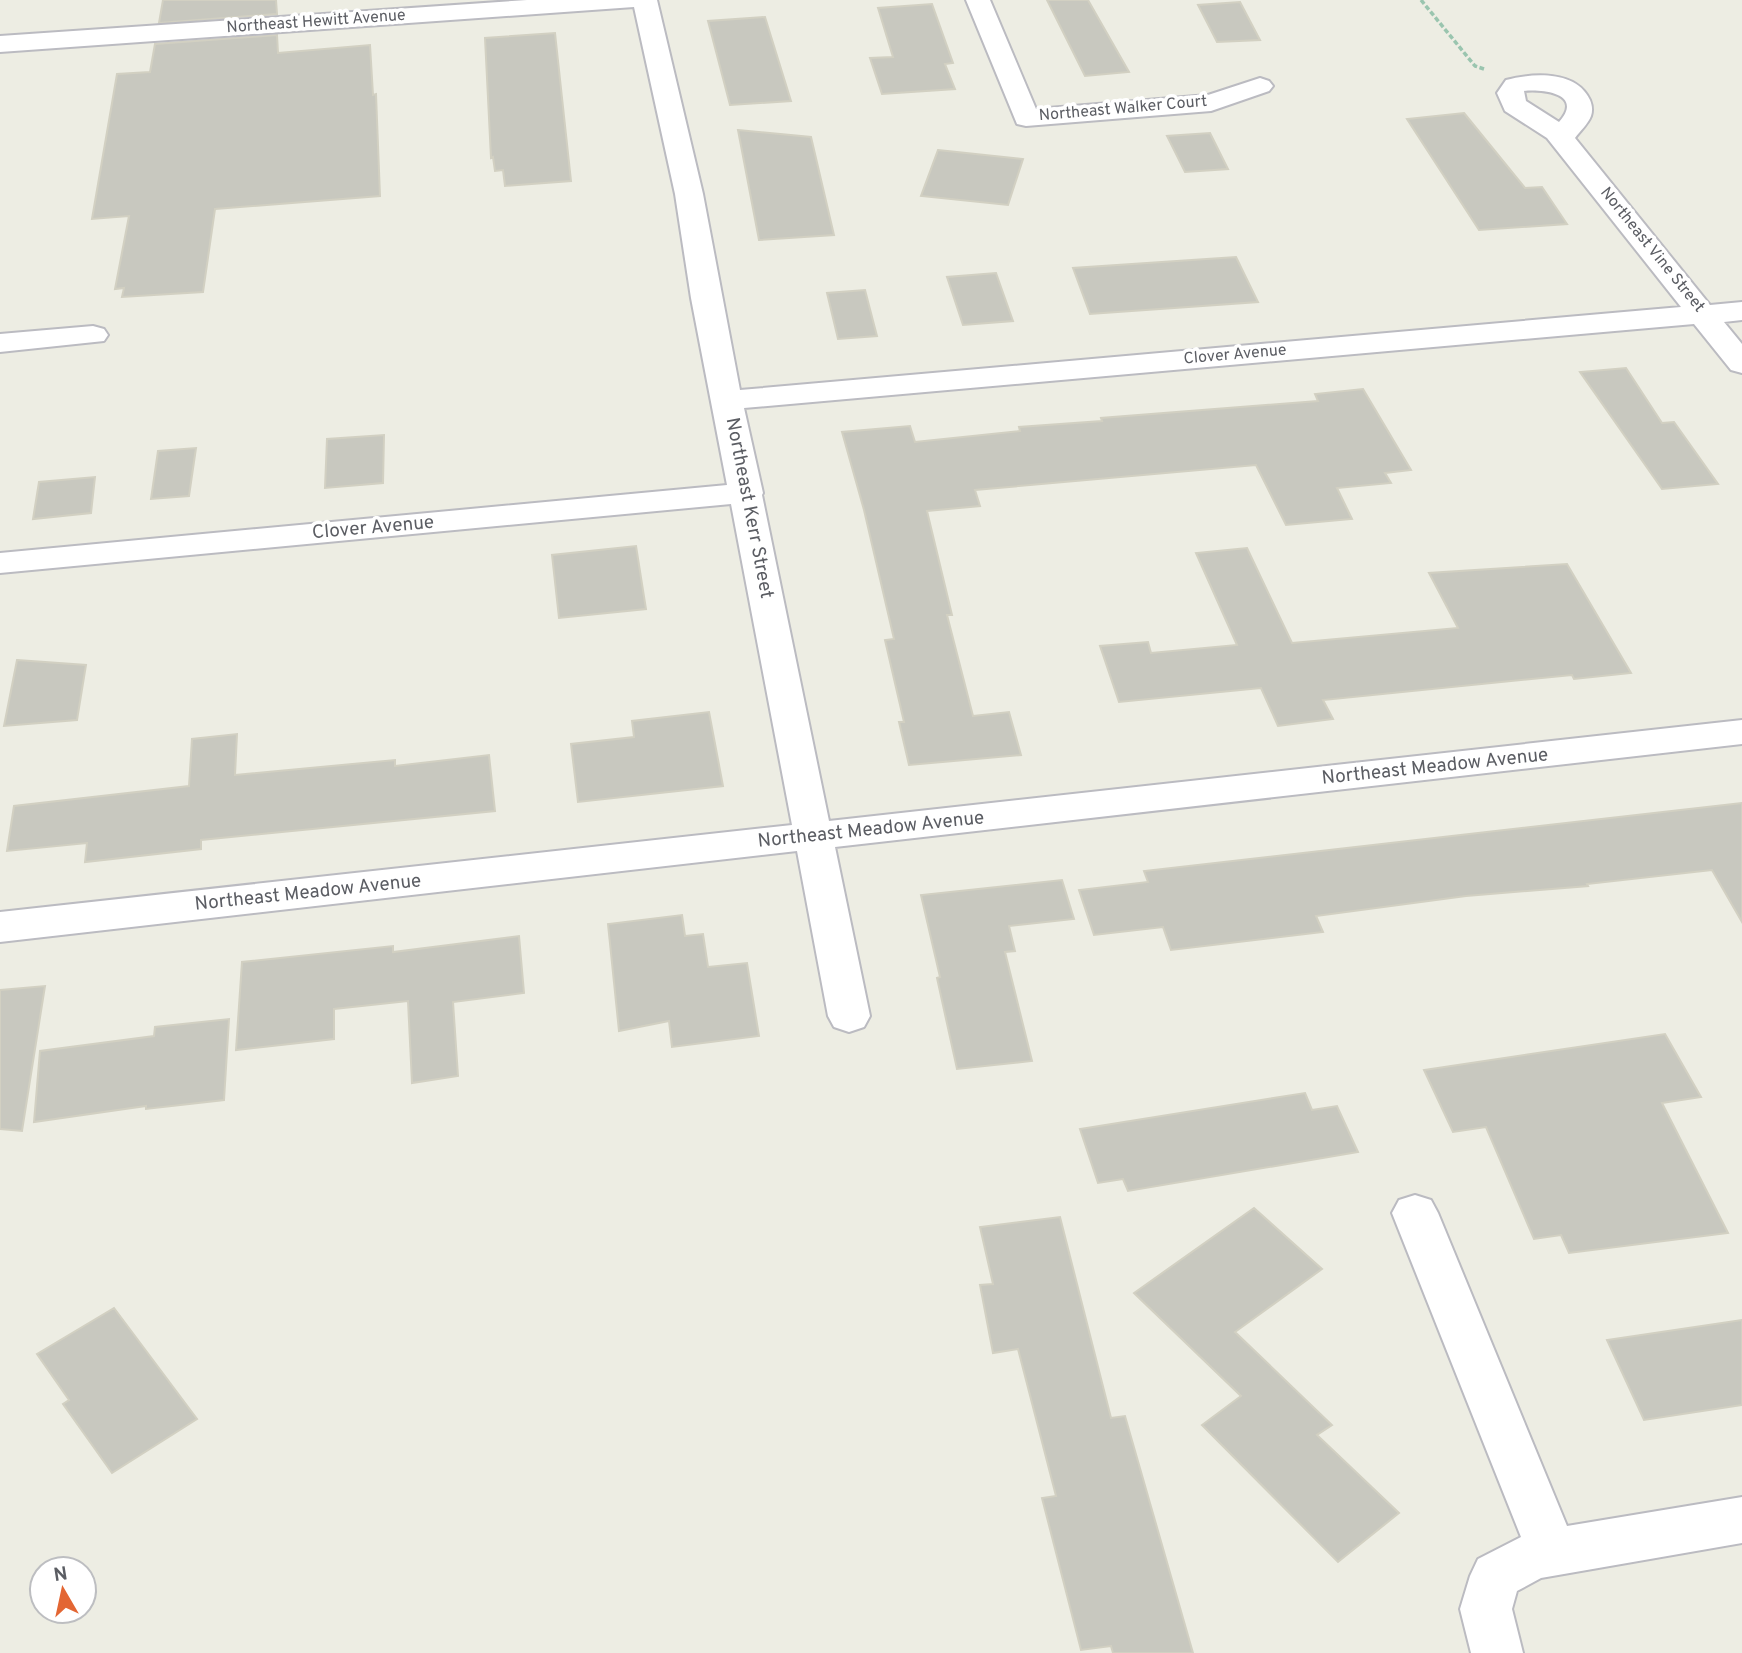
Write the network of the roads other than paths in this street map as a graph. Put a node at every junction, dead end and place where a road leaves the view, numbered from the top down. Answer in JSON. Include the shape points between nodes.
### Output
{"nodes":[{"id":1,"x":632,"y":0,"type":"edge"},
{"id":2,"x":645,"y":0,"type":"edge"},
{"id":3,"x":978,"y":0,"type":"edge"},
{"id":4,"x":0,"y":44,"type":"edge"},
{"id":5,"x":1260,"y":86,"type":"dead end"},
{"id":6,"x":1561,"y":138,"type":"junction"},
{"id":7,"x":1742,"y":311,"type":"edge"},
{"id":8,"x":1704,"y":314,"type":"junction"},
{"id":9,"x":93,"y":335,"type":"dead end"},
{"id":10,"x":0,"y":343,"type":"edge"},
{"id":11,"x":1742,"y":364,"type":"edge"},
{"id":12,"x":727,"y":400,"type":"junction"},
{"id":13,"x":747,"y":493,"type":"junction"},
{"id":14,"x":0,"y":563,"type":"edge"},
{"id":15,"x":1742,"y":732,"type":"edge"},
{"id":16,"x":814,"y":836,"type":"junction"},
{"id":17,"x":0,"y":927,"type":"edge"},
{"id":18,"x":849,"y":1016,"type":"dead end"},
{"id":19,"x":1415,"y":1213,"type":"dead end"},
{"id":20,"x":1742,"y":1520,"type":"edge"},
{"id":21,"x":1552,"y":1552,"type":"junction"},
{"id":22,"x":1497,"y":1653,"type":"edge"}],
"edges":[{"from":1,"to":4,"type":"street","name":"Northeast Hewitt Avenue"},
{"from":2,"to":12,"type":"street","name":"Northeast Kerr Street","via":[[689,194]]},
{"from":3,"to":5,"type":"street","name":"Northeast Walker Court","via":[[1026,118],[1211,103]]},
{"from":6,"to":6,"type":"street","name":"Northeast Vine Street","via":[[1514,105],[1510,93],[1515,85],[1533,82],[1566,89],[1576,98],[1578,116]]},
{"from":6,"to":8,"type":"street","name":"Northeast Vine Street"},
{"from":7,"to":8,"type":"street","name":"Clover Avenue"},
{"from":8,"to":11,"type":"street","name":"Northeast Vine Street"},
{"from":8,"to":12,"type":"street","name":"Clover Avenue"},
{"from":9,"to":10,"type":"street"},
{"from":12,"to":13,"type":"street","name":"Northeast Kerr Street"},
{"from":13,"to":14,"type":"street","name":"Clover Avenue"},
{"from":13,"to":16,"type":"street","name":"Northeast Kerr Street"},
{"from":15,"to":16,"type":"street","name":"Northeast Meadow Avenue"},
{"from":16,"to":17,"type":"street","name":"Northeast Meadow Avenue"},
{"from":16,"to":18,"type":"street","name":"Northeast Kerr Street"},
{"from":19,"to":21,"type":"street"},
{"from":20,"to":21,"type":"street"},
{"from":21,"to":22,"type":"street","via":[[1531,1557],[1496,1576],[1486,1609]]}]}
